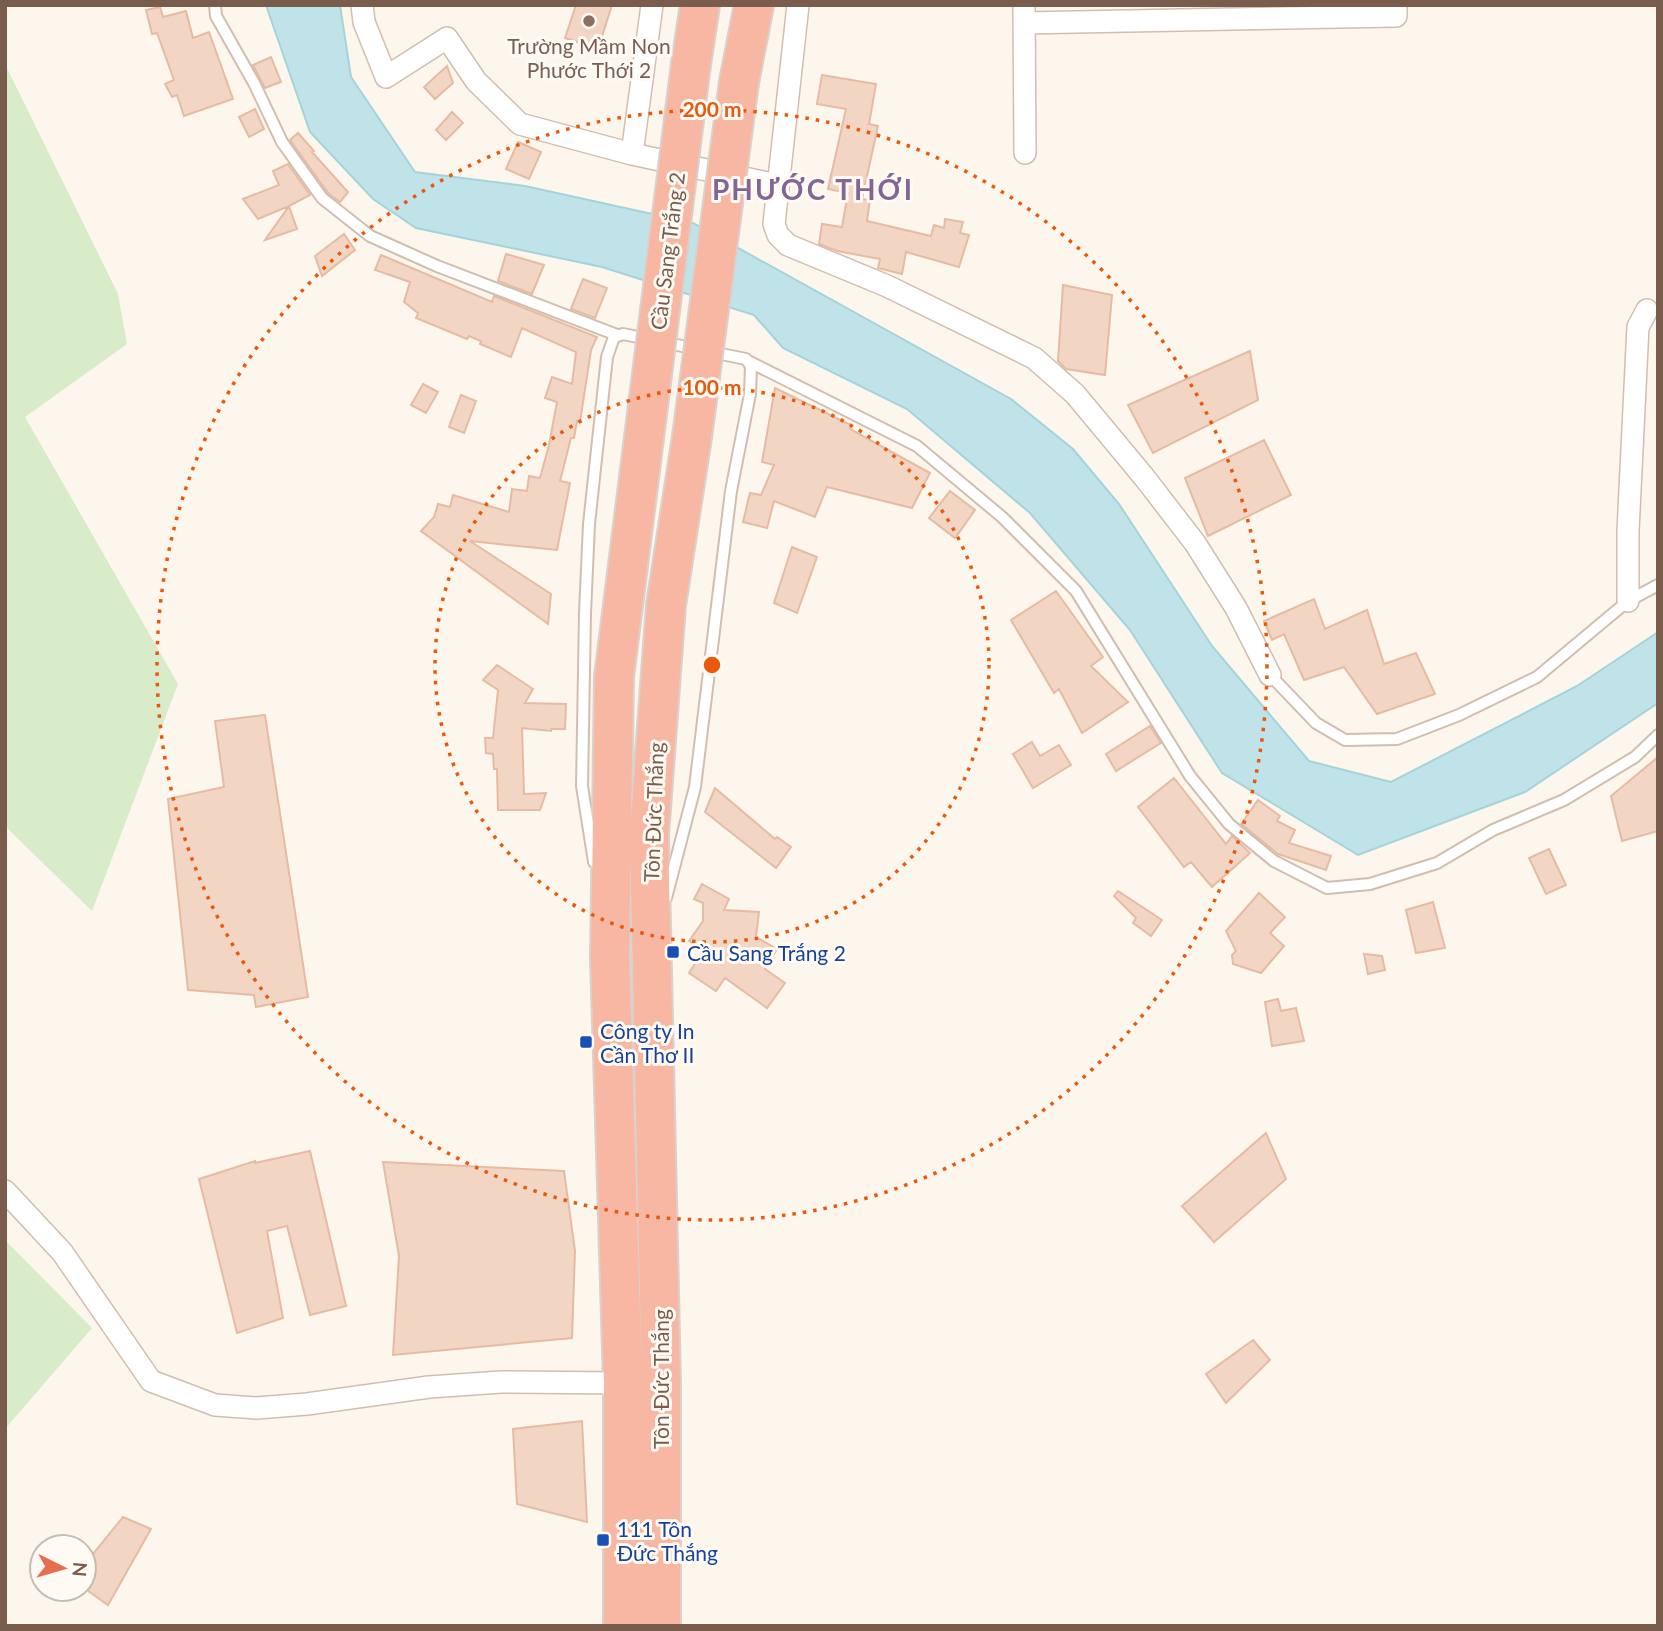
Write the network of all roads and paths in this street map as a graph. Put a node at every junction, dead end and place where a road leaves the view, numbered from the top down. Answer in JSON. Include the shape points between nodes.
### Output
{"nodes":[{"id":1,"x":215,"y":5,"type":"edge"},
{"id":2,"x":362,"y":5,"type":"edge"},
{"id":3,"x":652,"y":5,"type":"edge"},
{"id":4,"x":700,"y":5,"type":"edge"},
{"id":5,"x":754,"y":5,"type":"edge"},
{"id":6,"x":798,"y":5,"type":"edge"},
{"id":7,"x":1396,"y":5,"type":"edge"},
{"id":8,"x":1270,"y":12,"type":"edge"},
{"id":9,"x":1157,"y":13,"type":"edge"},
{"id":10,"x":1024,"y":14,"type":"edge"},
{"id":11,"x":1025,"y":153,"type":"dead end"},
{"id":12,"x":632,"y":154,"type":"junction"},
{"id":13,"x":777,"y":185,"type":"junction"},
{"id":14,"x":1647,"y":310,"type":"dead end"},
{"id":15,"x":617,"y":335,"type":"junction"},
{"id":16,"x":750,"y":362,"type":"junction"},
{"id":17,"x":644,"y":438,"type":"joint"},
{"id":18,"x":1658,"y":585,"type":"edge"},
{"id":19,"x":1628,"y":601,"type":"junction"},
{"id":20,"x":1270,"y":675,"type":"joint"},
{"id":21,"x":1658,"y":735,"type":"edge"},
{"id":22,"x":597,"y":878,"type":"dead end"},
{"id":23,"x":599,"y":892,"type":"dead end"},
{"id":24,"x":610,"y":958,"type":"junction"},
{"id":25,"x":651,"y":958,"type":"junction"},
{"id":26,"x":5,"y":1191,"type":"edge"},
{"id":27,"x":623,"y":1383,"type":"junction"},
{"id":28,"x":661,"y":1383,"type":"junction"},
{"id":29,"x":623,"y":1626,"type":"edge"},
{"id":30,"x":661,"y":1626,"type":"edge"}],
"edges":[{"from":1,"to":15,"type":"lane","via":[[216,16],[282,142],[322,198],[370,236]]},
{"from":2,"to":12,"type":"street","via":[[386,77],[447,38],[476,81],[520,124]]},
{"from":3,"to":12,"type":"street"},
{"from":4,"to":17,"type":"highway","name":"Cầu Sang Trắng 2","bridge":true},
{"from":5,"to":25,"type":"highway","name":"Tôn Đức Thắng","bridge":true,"via":[[739,82],[666,605],[649,835]]},
{"from":6,"to":13,"type":"street"},
{"from":7,"to":8,"type":"street","via":[[1396,16]]},
{"from":8,"to":9,"type":"street"},
{"from":9,"to":10,"type":"street"},
{"from":10,"to":11,"type":"street"},
{"from":12,"to":13,"type":"street"},
{"from":13,"to":20,"type":"street","via":[[774,223],[788,245],[887,286],[1034,358],[1075,394],[1195,543],[1236,608]]},
{"from":14,"to":19,"type":"street","via":[[1638,327]]},
{"from":15,"to":16,"type":"lane"},
{"from":15,"to":22,"type":"lane","via":[[607,357],[589,524],[585,614],[582,786]]},
{"from":16,"to":21,"type":"lane","via":[[917,446],[1002,517],[1076,591],[1191,776],[1229,824],[1275,862],[1327,888],[1370,884],[1437,863],[1493,830],[1564,800],[1635,757]]},
{"from":16,"to":25,"type":"lane","via":[[750,394],[731,491],[695,787]]},
{"from":17,"to":24,"type":"highway","name":"Tôn Đức Thắng","via":[[614,677]]},
{"from":18,"to":19,"type":"lane"},
{"from":19,"to":20,"type":"lane","via":[[1537,677],[1460,715],[1397,739],[1345,740],[1316,723]]},
{"from":23,"to":24,"type":"lane"},
{"from":24,"to":27,"type":"highway","name":"Tôn Đức Thắng"},
{"from":25,"to":28,"type":"highway","name":"Tôn Đức Thắng"},
{"from":26,"to":27,"type":"street","via":[[62,1252],[151,1381],[215,1405],[307,1404],[501,1382]]},
{"from":27,"to":28,"type":"highway"},
{"from":27,"to":29,"type":"highway","name":"Tôn Đức Thắng"},
{"from":28,"to":30,"type":"highway","name":"Tôn Đức Thắng"}]}
